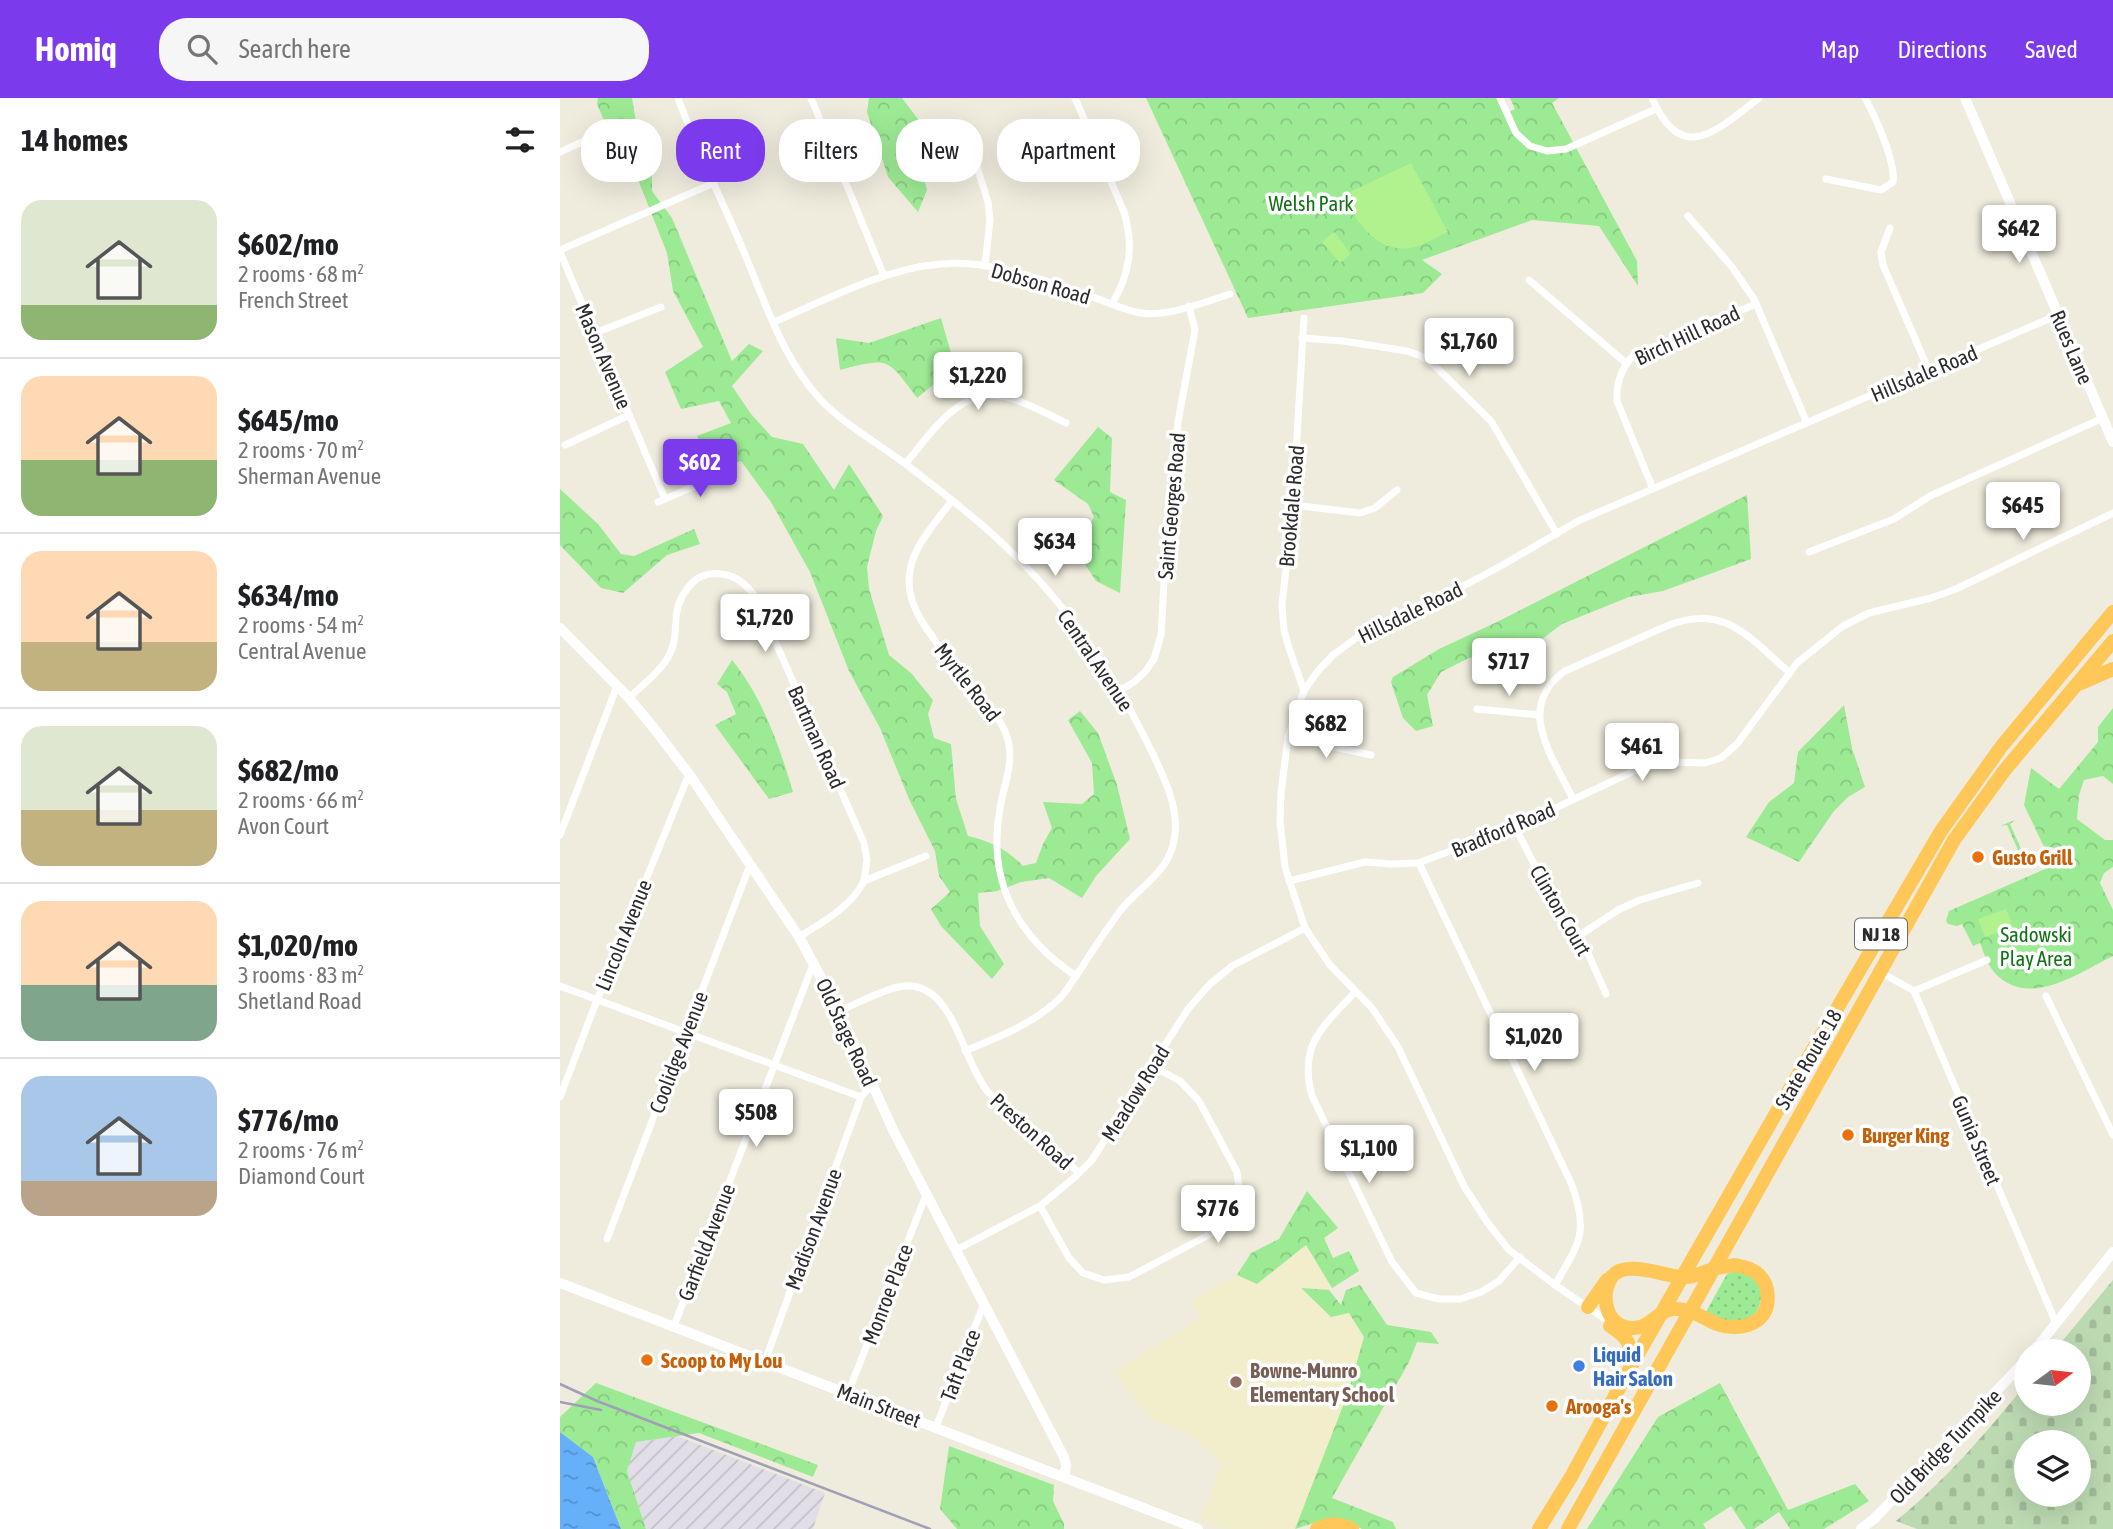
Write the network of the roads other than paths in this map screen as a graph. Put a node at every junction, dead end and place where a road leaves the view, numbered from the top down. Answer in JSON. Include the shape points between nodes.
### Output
{"nodes":[{"id":1,"x":678,"y":98,"type":"edge"},
{"id":2,"x":811,"y":98,"type":"edge"},
{"id":3,"x":1075,"y":98,"type":"edge"},
{"id":4,"x":1500,"y":98,"type":"edge"},
{"id":5,"x":1651,"y":98,"type":"edge"},
{"id":6,"x":1759,"y":98,"type":"edge"},
{"id":7,"x":1865,"y":98,"type":"edge"},
{"id":8,"x":1965,"y":98,"type":"edge"},
{"id":9,"x":1656,"y":109,"type":"junction"},
{"id":10,"x":581,"y":142,"type":"edge"},
{"id":11,"x":560,"y":152,"type":"edge"},
{"id":12,"x":1826,"y":179,"type":"dead end"},
{"id":13,"x":982,"y":182,"type":"edge"},
{"id":14,"x":714,"y":183,"type":"junction"},
{"id":15,"x":1688,"y":216,"type":"dead end"},
{"id":16,"x":1890,"y":228,"type":"dead end"},
{"id":17,"x":560,"y":251,"type":"edge"},
{"id":18,"x":985,"y":266,"type":"junction"},
{"id":19,"x":884,"y":276,"type":"junction"},
{"id":20,"x":1529,"y":280,"type":"dead end"},
{"id":21,"x":1230,"y":294,"type":"dead end"},
{"id":22,"x":1756,"y":303,"type":"junction"},
{"id":23,"x":1112,"y":304,"type":"junction"},
{"id":24,"x":1189,"y":306,"type":"junction"},
{"id":25,"x":661,"y":307,"type":"dead end"},
{"id":26,"x":2058,"y":315,"type":"junction"},
{"id":27,"x":1304,"y":318,"type":"dead end"},
{"id":28,"x":774,"y":322,"type":"junction"},
{"id":29,"x":595,"y":333,"type":"junction"},
{"id":30,"x":1302,"y":338,"type":"junction"},
{"id":31,"x":1626,"y":363,"type":"junction"},
{"id":32,"x":1928,"y":371,"type":"junction"},
{"id":33,"x":629,"y":415,"type":"junction"},
{"id":34,"x":2103,"y":418,"type":"junction"},
{"id":35,"x":1066,"y":423,"type":"dead end"},
{"id":36,"x":1807,"y":423,"type":"junction"},
{"id":37,"x":2113,"y":442,"type":"edge"},
{"id":38,"x":565,"y":445,"type":"dead end"},
{"id":39,"x":906,"y":463,"type":"junction"},
{"id":40,"x":730,"y":471,"type":"dead end"},
{"id":41,"x":1397,"y":489,"type":"dead end"},
{"id":42,"x":1653,"y":489,"type":"junction"},
{"id":43,"x":952,"y":501,"type":"junction"},
{"id":44,"x":1293,"y":505,"type":"junction"},
{"id":45,"x":2113,"y":513,"type":"edge"},
{"id":46,"x":1558,"y":534,"type":"junction"},
{"id":47,"x":1809,"y":552,"type":"dead end"},
{"id":48,"x":2113,"y":612,"type":"edge"},
{"id":49,"x":560,"y":628,"type":"edge"},
{"id":50,"x":2113,"y":641,"type":"edge"},
{"id":51,"x":2113,"y":668,"type":"edge"},
{"id":52,"x":1790,"y":673,"type":"junction"},
{"id":53,"x":617,"y":686,"type":"junction"},
{"id":54,"x":1119,"y":691,"type":"junction"},
{"id":55,"x":1304,"y":691,"type":"junction"},
{"id":56,"x":628,"y":698,"type":"junction"},
{"id":57,"x":2059,"y":707,"type":"junction"},
{"id":58,"x":1477,"y":709,"type":"dead end"},
{"id":59,"x":1539,"y":715,"type":"junction"},
{"id":60,"x":1288,"y":737,"type":"junction"},
{"id":61,"x":1370,"y":755,"type":"dead end"},
{"id":62,"x":689,"y":775,"type":"junction"},
{"id":63,"x":1573,"y":799,"type":"junction"},
{"id":64,"x":1515,"y":827,"type":"junction"},
{"id":65,"x":560,"y":835,"type":"edge"},
{"id":66,"x":926,"y":856,"type":"dead end"},
{"id":67,"x":1419,"y":863,"type":"junction"},
{"id":68,"x":750,"y":865,"type":"junction"},
{"id":69,"x":864,"y":881,"type":"junction"},
{"id":70,"x":1289,"y":881,"type":"junction"},
{"id":71,"x":1698,"y":883,"type":"dead end"},
{"id":72,"x":1305,"y":928,"type":"junction"},
{"id":73,"x":1580,"y":935,"type":"junction"},
{"id":74,"x":799,"y":937,"type":"junction"},
{"id":75,"x":1987,"y":960,"type":"dead end"},
{"id":76,"x":814,"y":962,"type":"junction"},
{"id":77,"x":1880,"y":972,"type":"junction"},
{"id":78,"x":1076,"y":976,"type":"junction"},
{"id":79,"x":560,"y":986,"type":"edge"},
{"id":80,"x":1914,"y":991,"type":"junction"},
{"id":81,"x":1355,"y":992,"type":"junction"},
{"id":82,"x":1606,"y":994,"type":"dead end"},
{"id":83,"x":2046,"y":996,"type":"dead end"},
{"id":84,"x":597,"y":1000,"type":"junction"},
{"id":85,"x":839,"y":1011,"type":"junction"},
{"id":86,"x":685,"y":1032,"type":"junction"},
{"id":87,"x":965,"y":1051,"type":"junction"},
{"id":88,"x":774,"y":1065,"type":"junction"},
{"id":89,"x":1152,"y":1066,"type":"junction"},
{"id":90,"x":872,"y":1084,"type":"junction"},
{"id":91,"x":560,"y":1097,"type":"edge"},
{"id":92,"x":861,"y":1097,"type":"junction"},
{"id":93,"x":2113,"y":1135,"type":"edge"},
{"id":94,"x":1079,"y":1173,"type":"junction"},
{"id":95,"x":926,"y":1195,"type":"junction"},
{"id":96,"x":1040,"y":1206,"type":"junction"},
{"id":97,"x":607,"y":1239,"type":"dead end"},
{"id":98,"x":956,"y":1250,"type":"junction"},
{"id":99,"x":2113,"y":1252,"type":"edge"},
{"id":100,"x":1520,"y":1257,"type":"junction"},
{"id":101,"x":1713,"y":1269,"type":"junction"},
{"id":102,"x":1612,"y":1277,"type":"junction"},
{"id":103,"x":1682,"y":1278,"type":"junction"},
{"id":104,"x":560,"y":1283,"type":"edge"},
{"id":105,"x":1555,"y":1285,"type":"junction"},
{"id":106,"x":984,"y":1303,"type":"junction"},
{"id":107,"x":1588,"y":1307,"type":"junction"},
{"id":108,"x":1688,"y":1311,"type":"junction"},
{"id":109,"x":1661,"y":1314,"type":"junction"},
{"id":110,"x":1608,"y":1319,"type":"junction"},
{"id":111,"x":2057,"y":1324,"type":"junction"},
{"id":112,"x":674,"y":1326,"type":"junction"},
{"id":113,"x":2044,"y":1339,"type":"edge"},
{"id":114,"x":765,"y":1361,"type":"junction"},
{"id":115,"x":1630,"y":1368,"type":"junction"},
{"id":116,"x":2014,"y":1373,"type":"edge"},
{"id":117,"x":848,"y":1394,"type":"junction"},
{"id":118,"x":936,"y":1427,"type":"junction"},
{"id":119,"x":1064,"y":1476,"type":"junction"},
{"id":120,"x":1198,"y":1529,"type":"edge"},
{"id":121,"x":1317,"y":1529,"type":"edge"},
{"id":122,"x":1352,"y":1529,"type":"edge"},
{"id":123,"x":1539,"y":1529,"type":"edge"},
{"id":124,"x":1569,"y":1529,"type":"edge"},
{"id":125,"x":1861,"y":1529,"type":"edge"}],
"edges":[{"from":1,"to":14,"type":"street","name":"Central Avenue"},
{"from":2,"to":19,"type":"street"},
{"from":3,"to":23,"type":"street","via":[[1128,226],[1128,267]]},
{"from":4,"to":9,"type":"street","via":[[1516,134],[1530,146],[1548,151],[1566,149]]},
{"from":5,"to":9,"type":"street"},
{"from":6,"to":9,"type":"street","via":[[1712,133],[1696,137],[1668,127]]},
{"from":7,"to":12,"type":"street","via":[[1892,162],[1893,181],[1881,190]]},
{"from":8,"to":26,"type":"street","name":"Rues Lane"},
{"from":10,"to":11,"type":"street"},
{"from":13,"to":18,"type":"street","via":[[990,220]]},
{"from":14,"to":17,"type":"street"},
{"from":14,"to":28,"type":"street","name":"Central Avenue"},
{"from":15,"to":22,"type":"street"},
{"from":16,"to":32,"type":"street","via":[[1881,252],[1883,265]]},
{"from":17,"to":29,"type":"street","name":"Mason Avenue"},
{"from":18,"to":19,"type":"street","name":"Dobson Road","via":[[924,266]]},
{"from":18,"to":23,"type":"street","name":"Dobson Road"},
{"from":19,"to":28,"type":"street","name":"Dobson Road"},
{"from":20,"to":31,"type":"street"},
{"from":21,"to":24,"type":"street","name":"Dobson Road"},
{"from":22,"to":31,"type":"street","name":"Birch Hill Road","via":[[1634,355]]},
{"from":22,"to":36,"type":"street"},
{"from":23,"to":24,"type":"street","name":"Dobson Road","via":[[1143,313]]},
{"from":24,"to":54,"type":"street","name":"Saint Georges Road","via":[[1195,330],[1178,422],[1161,635],[1150,665]]},
{"from":25,"to":29,"type":"street"},
{"from":26,"to":32,"type":"street","name":"Hillsdale Road"},
{"from":26,"to":34,"type":"street","name":"Rues Lane"},
{"from":27,"to":30,"type":"street","name":"Brookdale Road"},
{"from":28,"to":39,"type":"street","name":"Central Avenue","via":[[792,361],[819,398],[852,428]]},
{"from":29,"to":33,"type":"street","name":"Mason Avenue"},
{"from":30,"to":44,"type":"street","name":"Brookdale Road"},
{"from":30,"to":46,"type":"street","via":[[1408,351],[1433,364],[1491,421]]},
{"from":31,"to":42,"type":"street","name":"Birch Hill Road","via":[[1617,401]]},
{"from":32,"to":36,"type":"street","name":"Hillsdale Road"},
{"from":33,"to":38,"type":"street"},
{"from":33,"to":40,"type":"street","name":"Mason Avenue","via":[[662,500]]},
{"from":34,"to":37,"type":"street","name":"Rues Lane"},
{"from":34,"to":47,"type":"street","via":[[1930,496],[1894,519]]},
{"from":35,"to":39,"type":"street","via":[[1015,399],[971,399],[949,413]]},
{"from":36,"to":42,"type":"street","name":"Hillsdale Road"},
{"from":39,"to":43,"type":"street","name":"Central Avenue"},
{"from":41,"to":44,"type":"street","via":[[1375,508],[1360,513]]},
{"from":42,"to":46,"type":"street","name":"Hillsdale Road"},
{"from":43,"to":54,"type":"street","name":"Central Avenue","via":[[1008,549],[1057,602]]},
{"from":43,"to":78,"type":"street","name":"Myrtle Road","via":[[915,555],[912,601],[921,623],[1004,729],[1010,761],[998,821],[1002,882],[1015,913],[1035,942]]},
{"from":44,"to":55,"type":"street","name":"Brookdale Road","via":[[1282,605],[1289,648]]},
{"from":45,"to":52,"type":"street","name":"Bradford Road","via":[[1980,579],[1869,613],[1815,647]]},
{"from":46,"to":55,"type":"street","name":"Hillsdale Road","via":[[1403,618],[1363,633],[1333,655]]},
{"from":48,"to":103,"type":"highway","name":"State Route 18","number":"NJ 18","via":[[2001,747],[1941,831]]},
{"from":49,"to":53,"type":"street","name":"Old Stage Road"},
{"from":50,"to":57,"type":"highway","name":"State Route 18","number":"NJ 18"},
{"from":51,"to":57,"type":"highway","via":[[2081,683]]},
{"from":52,"to":59,"type":"street","via":[[1733,625],[1713,618],[1692,618],[1565,671],[1549,685]]},
{"from":52,"to":63,"type":"street","name":"Bradford Road","via":[[1737,744],[1721,758],[1647,766]]},
{"from":53,"to":56,"type":"street","name":"Old Stage Road"},
{"from":53,"to":65,"type":"street"},
{"from":54,"to":78,"type":"street","name":"Central Avenue","via":[[1170,797],[1175,835],[1161,870],[1128,900]]},
{"from":55,"to":60,"type":"street","name":"Hillsdale Road"},
{"from":56,"to":62,"type":"street","name":"Old Stage Road"},
{"from":56,"to":69,"type":"street","name":"Bartman Road","via":[[669,656],[678,603],[690,586],[702,575],[713,573],[740,580],[756,598],[864,843]]},
{"from":57,"to":77,"type":"highway","name":"State Route 18","number":"NJ 18","via":[[2004,771],[1954,840]]},
{"from":58,"to":59,"type":"street"},
{"from":59,"to":63,"type":"street","via":[[1541,731]]},
{"from":60,"to":61,"type":"street"},
{"from":60,"to":70,"type":"street","name":"Hillsdale Road","via":[[1280,821]]},
{"from":62,"to":68,"type":"street","name":"Old Stage Road"},
{"from":62,"to":84,"type":"street","name":"Lincoln Avenue"},
{"from":63,"to":64,"type":"street","name":"Bradford Road"},
{"from":64,"to":67,"type":"street","name":"Bradford Road"},
{"from":64,"to":73,"type":"street","name":"Clinton Court","via":[[1553,901]]},
{"from":66,"to":69,"type":"street"},
{"from":67,"to":70,"type":"street","name":"Bradford Road","via":[[1364,862]]},
{"from":67,"to":105,"type":"street","via":[[1581,1209],[1576,1248]]},
{"from":68,"to":74,"type":"street","name":"Old Stage Road"},
{"from":68,"to":86,"type":"street","name":"Coolidge Avenue"},
{"from":69,"to":74,"type":"street","via":[[850,902]]},
{"from":70,"to":72,"type":"street","name":"Hillsdale Road"},
{"from":71,"to":73,"type":"street","via":[[1618,910]]},
{"from":72,"to":81,"type":"street","name":"Hillsdale Road"},
{"from":72,"to":89,"type":"street","name":"Meadow Road","via":[[1232,966],[1209,985]]},
{"from":73,"to":82,"type":"street","name":"Clinton Court"},
{"from":74,"to":76,"type":"street","name":"Old Stage Road"},
{"from":75,"to":80,"type":"street"},
{"from":76,"to":85,"type":"street","name":"Old Stage Road"},
{"from":76,"to":88,"type":"street","name":"Garfield Avenue"},
{"from":77,"to":80,"type":"street"},
{"from":77,"to":101,"type":"highway","name":"State Route 18","number":"NJ 18"},
{"from":78,"to":87,"type":"street","name":"Central Avenue","via":[[1063,995],[1033,1019]]},
{"from":79,"to":84,"type":"street"},
{"from":80,"to":111,"type":"street","name":"Gunia Street"},
{"from":81,"to":100,"type":"street","name":"Hillsdale Road","via":[[1398,1046],[1474,1204],[1509,1250]]},
{"from":81,"to":100,"type":"street","via":[[1320,1029],[1308,1061],[1308,1080],[1392,1262],[1416,1293],[1460,1299],[1499,1281]]},
{"from":83,"to":93,"type":"street"},
{"from":84,"to":86,"type":"street"},
{"from":84,"to":91,"type":"street","name":"Lincoln Avenue"},
{"from":85,"to":87,"type":"street","name":"Preston Road","via":[[899,987],[914,986],[943,1003]]},
{"from":85,"to":90,"type":"street","name":"Old Stage Road"},
{"from":86,"to":88,"type":"street"},
{"from":86,"to":97,"type":"street","name":"Coolidge Avenue"},
{"from":87,"to":94,"type":"street","name":"Preston Road","via":[[989,1094]]},
{"from":88,"to":92,"type":"street"},
{"from":88,"to":112,"type":"street","name":"Garfield Avenue"},
{"from":89,"to":94,"type":"street","name":"Meadow Road","via":[[1093,1160]]},
{"from":89,"to":96,"type":"street","via":[[1180,1081],[1199,1101],[1237,1172],[1240,1188],[1234,1217],[1129,1277],[1104,1280],[1083,1273],[1069,1258]]},
{"from":90,"to":92,"type":"street"},
{"from":90,"to":95,"type":"street","name":"Old Stage Road"},
{"from":92,"to":114,"type":"street","name":"Madison Avenue"},
{"from":94,"to":96,"type":"street","name":"Meadow Road"},
{"from":95,"to":98,"type":"street","name":"Old Stage Road"},
{"from":95,"to":117,"type":"street","name":"Monroe Place"},
{"from":96,"to":98,"type":"street","name":"Meadow Road"},
{"from":98,"to":106,"type":"street","name":"Old Stage Road"},
{"from":99,"to":111,"type":"street"},
{"from":100,"to":105,"type":"street","name":"Hillsdale Road"},
{"from":101,"to":103,"type":"highway"},
{"from":101,"to":108,"type":"highway","name":"State Route 18","number":"NJ 18"},
{"from":101,"to":108,"type":"highway","via":[[1735,1265],[1760,1276],[1768,1302],[1760,1318],[1733,1328]]},
{"from":102,"to":103,"type":"highway","via":[[1633,1269]]},
{"from":102,"to":107,"type":"highway"},
{"from":102,"to":110,"type":"highway","via":[[1605,1298]]},
{"from":103,"to":109,"type":"highway","name":"State Route 18","number":"NJ 18"},
{"from":104,"to":112,"type":"street","name":"Main Street"},
{"from":105,"to":107,"type":"street","name":"Hillsdale Road"},
{"from":106,"to":118,"type":"street","name":"Taft Place"},
{"from":106,"to":119,"type":"street","name":"Old Stage Road","via":[[1064,1457]]},
{"from":107,"to":110,"type":"street","name":"Hillsdale Road"},
{"from":108,"to":109,"type":"highway","via":[[1673,1309]]},
{"from":108,"to":124,"type":"highway","name":"State Route 18","number":"NJ 18"},
{"from":109,"to":110,"type":"highway","via":[[1632,1328]]},
{"from":109,"to":115,"type":"highway","name":"State Route 18","number":"NJ 18"},
{"from":110,"to":115,"type":"highway","via":[[1610,1326],[1627,1338]]},
{"from":111,"to":113,"type":"street"},
{"from":112,"to":114,"type":"street","name":"Main Street"},
{"from":114,"to":117,"type":"street","name":"Main Street"},
{"from":115,"to":123,"type":"highway","name":"State Route 18","number":"NJ 18"},
{"from":116,"to":125,"type":"street","name":"Old Bridge Turnpike"},
{"from":117,"to":118,"type":"street","name":"Main Street"},
{"from":118,"to":119,"type":"street","name":"Main Street"},
{"from":119,"to":120,"type":"street","name":"Main Street"},
{"from":121,"to":122,"type":"highway","via":[[1334,1524]]}]}
